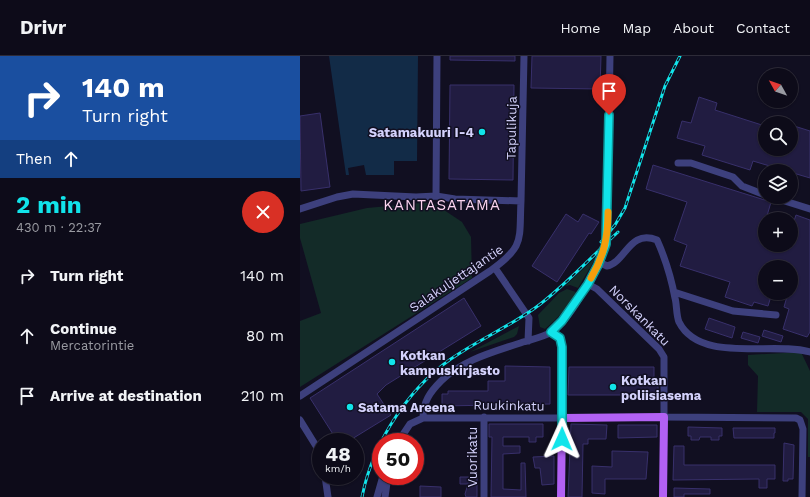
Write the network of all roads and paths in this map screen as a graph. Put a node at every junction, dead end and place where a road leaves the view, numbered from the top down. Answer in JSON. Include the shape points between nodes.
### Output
{"nodes":[{"id":1,"x":437,"y":56,"type":"edge"},
{"id":2,"x":524,"y":56,"type":"edge"},
{"id":3,"x":610,"y":56,"type":"edge"},
{"id":4,"x":678,"y":163,"type":"dead end"},
{"id":5,"x":758,"y":192,"type":"edge"},
{"id":6,"x":436,"y":196,"type":"junction"},
{"id":7,"x":521,"y":201,"type":"junction"},
{"id":8,"x":794,"y":204,"type":"edge"},
{"id":9,"x":300,"y":209,"type":"edge"},
{"id":10,"x":810,"y":209,"type":"edge"},
{"id":11,"x":599,"y":262,"type":"junction"},
{"id":12,"x":495,"y":268,"type":"junction"},
{"id":13,"x":588,"y":284,"type":"junction"},
{"id":14,"x":674,"y":292,"type":"junction"},
{"id":15,"x":776,"y":315,"type":"dead end"},
{"id":16,"x":551,"y":332,"type":"junction"},
{"id":17,"x":528,"y":341,"type":"junction"},
{"id":18,"x":810,"y":352,"type":"edge"},
{"id":19,"x":300,"y":396,"type":"edge"},
{"id":20,"x":484,"y":417,"type":"junction"},
{"id":21,"x":664,"y":417,"type":"junction"},
{"id":22,"x":423,"y":418,"type":"junction"},
{"id":23,"x":562,"y":418,"type":"junction"},
{"id":24,"x":300,"y":420,"type":"edge"},
{"id":25,"x":404,"y":433,"type":"edge"},
{"id":26,"x":312,"y":439,"type":"edge"},
{"id":27,"x":326,"y":485,"type":"edge"},
{"id":28,"x":380,"y":485,"type":"edge"},
{"id":29,"x":387,"y":485,"type":"edge"},
{"id":30,"x":328,"y":497,"type":"edge"},
{"id":31,"x":377,"y":497,"type":"edge"},
{"id":32,"x":385,"y":497,"type":"edge"},
{"id":33,"x":484,"y":497,"type":"edge"},
{"id":34,"x":561,"y":497,"type":"edge"},
{"id":35,"x":663,"y":497,"type":"edge"},
{"id":36,"x":802,"y":497,"type":"edge"}],
"edges":[{"from":1,"to":6,"type":"street"},
{"from":2,"to":7,"type":"street","name":"Tapulikuja"},
{"from":3,"to":11,"type":"street","via":[[607,235]]},
{"from":4,"to":5,"type":"street","via":[[691,163],[733,177],[742,186]]},
{"from":6,"to":7,"type":"street"},
{"from":6,"to":9,"type":"street","via":[[353,194]]},
{"from":7,"to":12,"type":"street","name":"Salakuljettajantie","via":[[519,244],[513,253]]},
{"from":8,"to":10,"type":"street"},
{"from":11,"to":13,"type":"street"},
{"from":11,"to":14,"type":"street","via":[[607,266],[612,265],[641,238],[650,237],[657,240],[668,266]]},
{"from":12,"to":17,"type":"street","via":[[529,318]]},
{"from":12,"to":19,"type":"street","name":"Salakuljettajantie"},
{"from":13,"to":16,"type":"street"},
{"from":13,"to":21,"type":"street","name":"Norskankatu","via":[[659,349],[664,357]]},
{"from":14,"to":15,"type":"street","via":[[733,311]]},
{"from":14,"to":18,"type":"street","via":[[678,320],[684,330],[696,340],[730,348],[798,349]]},
{"from":16,"to":17,"type":"street"},
{"from":16,"to":23,"type":"street","via":[[560,338],[562,347]]},
{"from":17,"to":22,"type":"street","via":[[472,360],[449,374],[427,397]]},
{"from":20,"to":22,"type":"street","name":"Ruukinkatu"},
{"from":20,"to":23,"type":"street","name":"Ruukinkatu"},
{"from":20,"to":33,"type":"street","name":"Vuorikatu"},
{"from":21,"to":23,"type":"main road","name":"Ruukinkatu"},
{"from":21,"to":35,"type":"main road"},
{"from":21,"to":36,"type":"street","name":"Ruukinkatu","via":[[800,420],[803,429]]},
{"from":22,"to":25,"type":"street","via":[[410,424]]},
{"from":23,"to":34,"type":"main road"},
{"from":24,"to":26,"type":"street"},
{"from":27,"to":30,"type":"street"},
{"from":28,"to":31,"type":"street"},
{"from":29,"to":32,"type":"street"}]}
